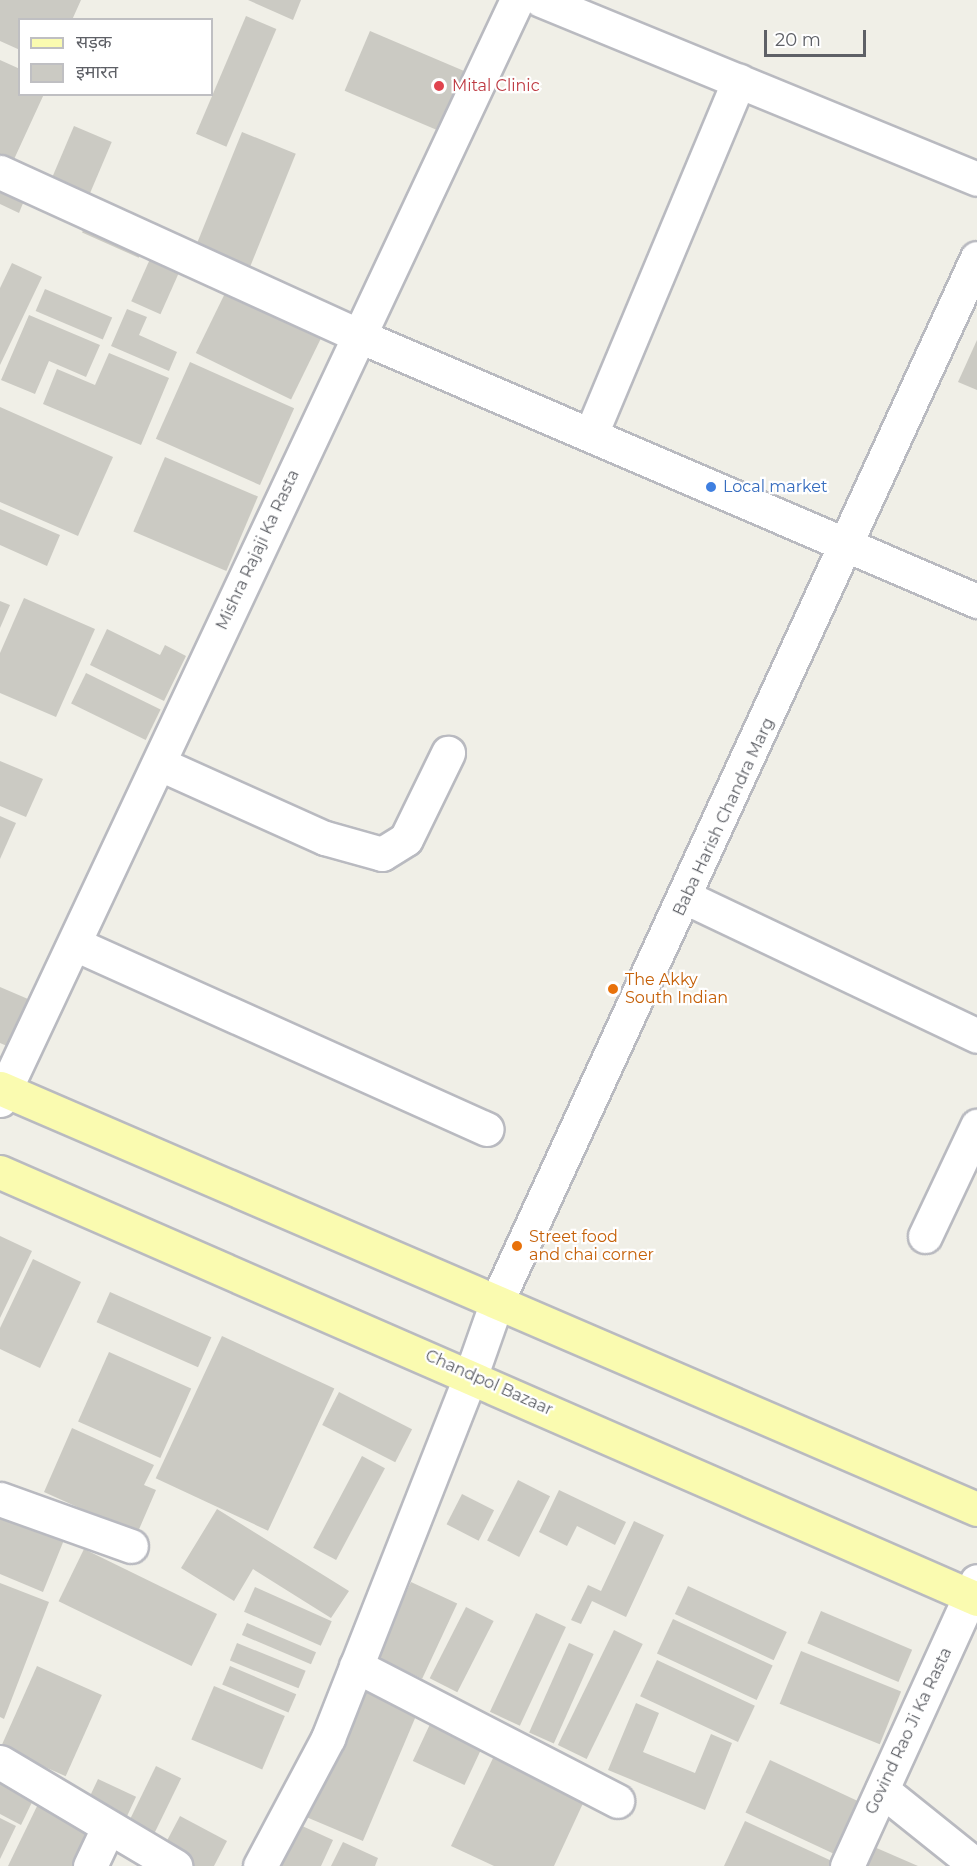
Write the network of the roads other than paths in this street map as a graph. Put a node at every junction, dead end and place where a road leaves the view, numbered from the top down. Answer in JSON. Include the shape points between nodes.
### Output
{"nodes":[{"id":1,"x":516,"y":0,"type":"edge"},
{"id":2,"x":541,"y":0,"type":"edge"},
{"id":3,"x":739,"y":81,"type":"junction"},
{"id":4,"x":0,"y":172,"type":"edge"},
{"id":5,"x":977,"y":179,"type":"edge"},
{"id":6,"x":977,"y":258,"type":"edge"},
{"id":7,"x":357,"y":335,"type":"junction"},
{"id":8,"x":591,"y":434,"type":"junction"},
{"id":9,"x":849,"y":543,"type":"junction"},
{"id":10,"x":977,"y":600,"type":"edge"},
{"id":11,"x":448,"y":753,"type":"dead end"},
{"id":12,"x":160,"y":764,"type":"junction"},
{"id":13,"x":687,"y":898,"type":"junction"},
{"id":14,"x":77,"y":945,"type":"junction"},
{"id":15,"x":977,"y":1036,"type":"edge"},
{"id":16,"x":1,"y":1092,"type":"edge"},
{"id":17,"x":977,"y":1126,"type":"edge"},
{"id":18,"x":488,"y":1129,"type":"dead end"},
{"id":19,"x":0,"y":1172,"type":"edge"},
{"id":20,"x":925,"y":1236,"type":"dead end"},
{"id":21,"x":497,"y":1301,"type":"junction"},
{"id":22,"x":471,"y":1375,"type":"junction"},
{"id":23,"x":0,"y":1499,"type":"edge"},
{"id":24,"x":977,"y":1509,"type":"edge"},
{"id":25,"x":131,"y":1546,"type":"dead end"},
{"id":26,"x":975,"y":1592,"type":"edge"},
{"id":27,"x":356,"y":1666,"type":"junction"},
{"id":28,"x":0,"y":1762,"type":"edge"},
{"id":29,"x":882,"y":1790,"type":"junction"},
{"id":30,"x":617,"y":1801,"type":"dead end"},
{"id":31,"x":108,"y":1828,"type":"junction"},
{"id":32,"x":90,"y":1866,"type":"edge"},
{"id":33,"x":175,"y":1866,"type":"edge"},
{"id":34,"x":260,"y":1866,"type":"edge"},
{"id":35,"x":847,"y":1866,"type":"edge"},
{"id":36,"x":976,"y":1866,"type":"edge"}],
"edges":[{"from":1,"to":7,"type":"street","name":"Mishra Rajaji Ka Rasta"},
{"from":2,"to":3,"type":"street"},
{"from":3,"to":5,"type":"street"},
{"from":3,"to":8,"type":"street"},
{"from":4,"to":7,"type":"street"},
{"from":6,"to":9,"type":"street","name":"Baba Harish Chandra Marg"},
{"from":7,"to":8,"type":"street"},
{"from":7,"to":12,"type":"street","name":"Mishra Rajaji Ka Rasta"},
{"from":8,"to":9,"type":"street"},
{"from":9,"to":10,"type":"street"},
{"from":9,"to":13,"type":"street","name":"Baba Harish Chandra Marg"},
{"from":11,"to":12,"type":"street","via":[[406,839],[382,854],[325,838]]},
{"from":12,"to":14,"type":"street","name":"Mishra Rajaji Ka Rasta"},
{"from":13,"to":15,"type":"street"},
{"from":13,"to":21,"type":"street","name":"Baba Harish Chandra Marg"},
{"from":14,"to":16,"type":"street","name":"Mishra Rajaji Ka Rasta"},
{"from":14,"to":18,"type":"street"},
{"from":16,"to":21,"type":"main road"},
{"from":17,"to":20,"type":"street"},
{"from":19,"to":22,"type":"main road","name":"Chandpol Bazaar"},
{"from":21,"to":22,"type":"street","name":"Baba Harish Chandra Marg"},
{"from":21,"to":24,"type":"main road"},
{"from":22,"to":26,"type":"main road","name":"Chandpol Bazaar"},
{"from":22,"to":27,"type":"street","name":"Baba Harish Chandra Marg"},
{"from":23,"to":25,"type":"street"},
{"from":26,"to":29,"type":"street","name":"Govind Rao Ji Ka Rasta"},
{"from":27,"to":30,"type":"street"},
{"from":27,"to":34,"type":"street","name":"Baba Harish Chandra Marg","via":[[328,1738]]},
{"from":28,"to":31,"type":"street"},
{"from":29,"to":35,"type":"street","name":"Govind Rao Ji Ka Rasta"},
{"from":29,"to":36,"type":"street"},
{"from":31,"to":32,"type":"street"},
{"from":31,"to":33,"type":"street"}]}
